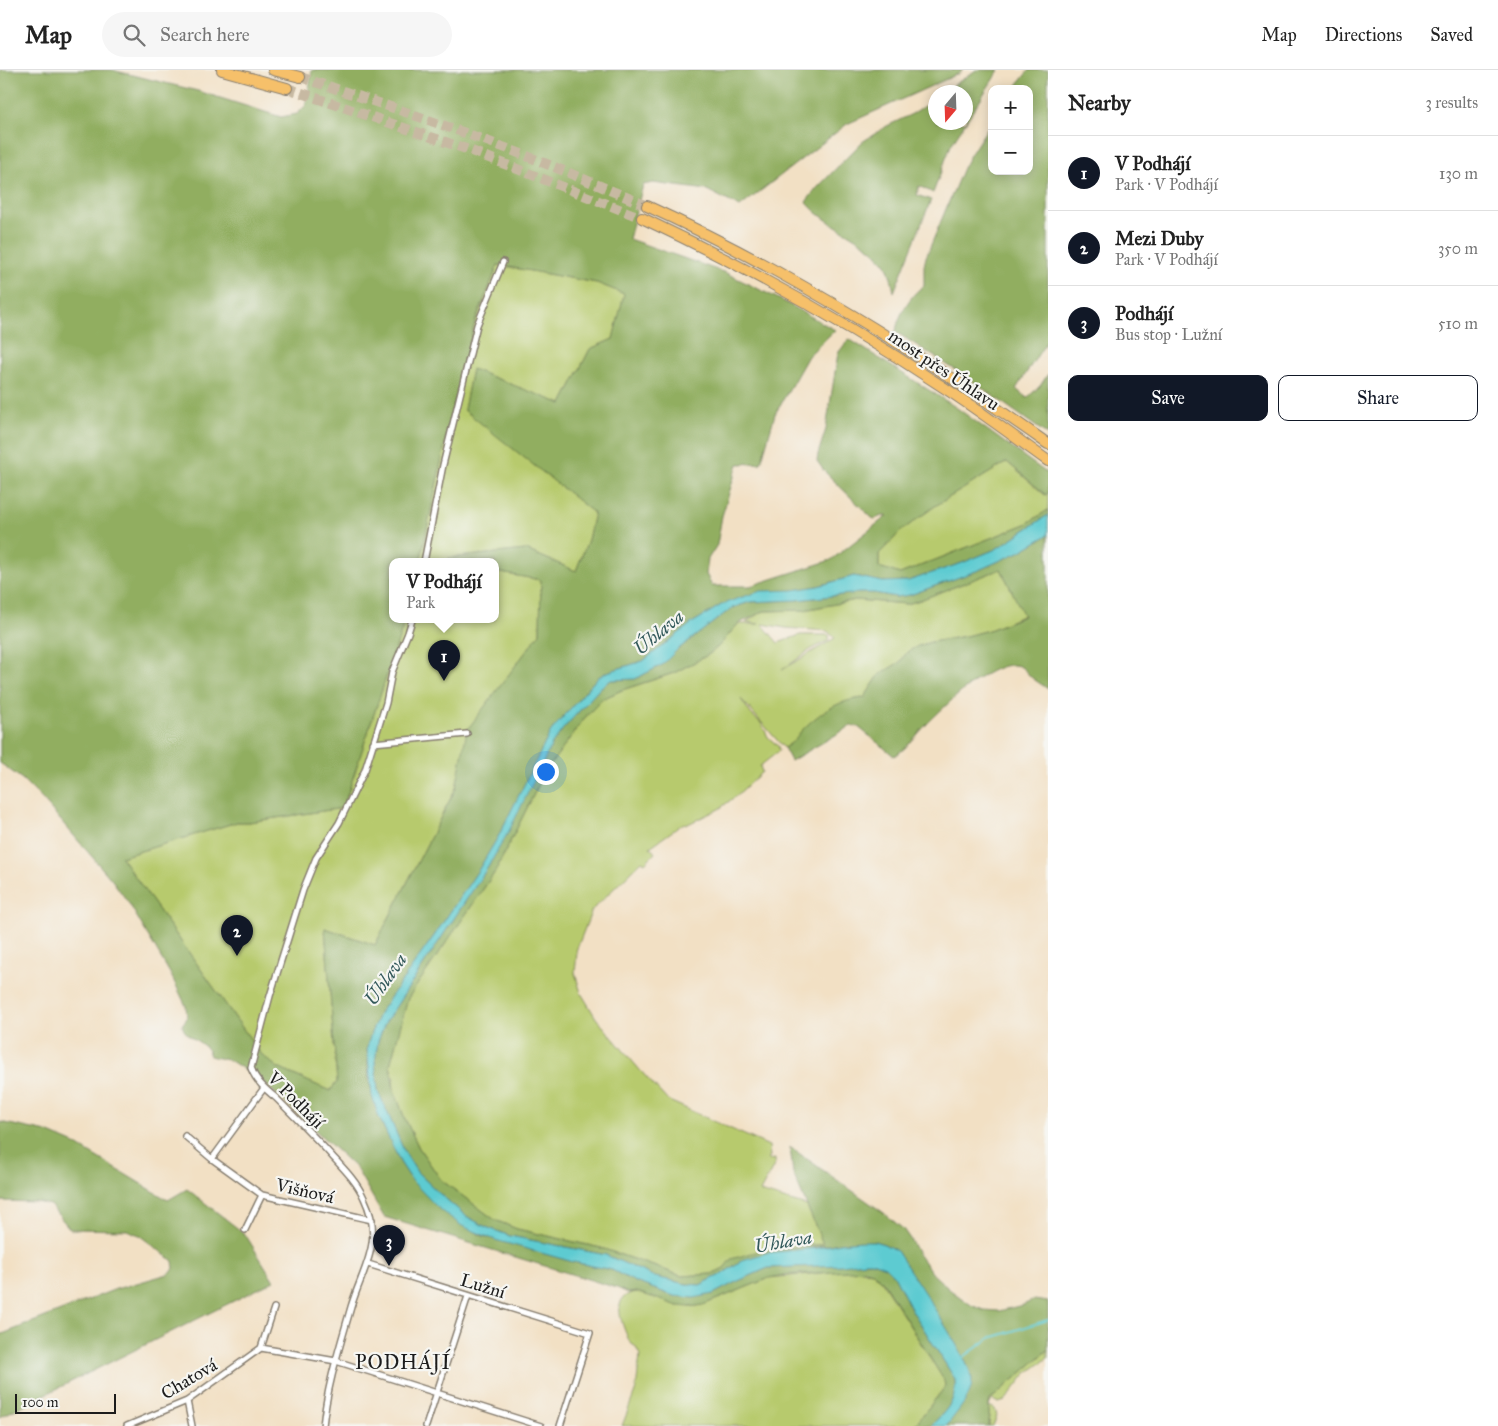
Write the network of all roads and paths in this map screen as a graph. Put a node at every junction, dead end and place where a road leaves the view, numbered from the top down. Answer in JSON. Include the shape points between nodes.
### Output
{"nodes":[{"id":1,"x":222,"y":70,"type":"edge"},
{"id":2,"x":273,"y":70,"type":"edge"},
{"id":3,"x":300,"y":77,"type":"tunnel mouth"},
{"id":4,"x":287,"y":88,"type":"tunnel mouth"},
{"id":5,"x":647,"y":206,"type":"tunnel mouth"},
{"id":6,"x":642,"y":218,"type":"tunnel mouth"},
{"id":7,"x":503,"y":262,"type":"dead end"},
{"id":8,"x":1048,"y":444,"type":"edge"},
{"id":9,"x":1048,"y":461,"type":"edge"},
{"id":10,"x":425,"y":558,"type":"edge"},
{"id":11,"x":411,"y":623,"type":"edge"},
{"id":12,"x":467,"y":734,"type":"dead end"},
{"id":13,"x":374,"y":743,"type":"junction"},
{"id":14,"x":264,"y":1088,"type":"junction"},
{"id":15,"x":185,"y":1136,"type":"dead end"},
{"id":16,"x":212,"y":1159,"type":"junction"},
{"id":17,"x":262,"y":1195,"type":"junction"},
{"id":18,"x":372,"y":1220,"type":"junction"},
{"id":19,"x":245,"y":1230,"type":"dead end"},
{"id":20,"x":368,"y":1264,"type":"junction"},
{"id":21,"x":468,"y":1296,"type":"junction"},
{"id":22,"x":274,"y":1308,"type":"dead end"},
{"id":23,"x":261,"y":1348,"type":"junction"},
{"id":24,"x":336,"y":1361,"type":"junction"},
{"id":25,"x":437,"y":1393,"type":"junction"},
{"id":26,"x":187,"y":1401,"type":"junction"},
{"id":27,"x":127,"y":1426,"type":"edge"},
{"id":28,"x":192,"y":1426,"type":"edge"},
{"id":29,"x":323,"y":1426,"type":"edge"},
{"id":30,"x":426,"y":1426,"type":"edge"},
{"id":31,"x":541,"y":1426,"type":"edge"},
{"id":32,"x":560,"y":1426,"type":"edge"}],
"edges":[{"from":1,"to":4,"type":"highway"},
{"from":2,"to":3,"type":"highway"},
{"from":5,"to":8,"type":"highway","name":"most přes Úhlavu","via":[[826,299],[951,376]]},
{"from":6,"to":9,"type":"highway","name":"most přes Úhlavu","via":[[820,311],[944,387]]},
{"from":7,"to":10,"type":"street","via":[[477,325]]},
{"from":11,"to":13,"type":"street","name":"V Podhájí","via":[[392,672]]},
{"from":12,"to":13,"type":"street"},
{"from":13,"to":14,"type":"street","name":"V Podhájí","via":[[365,770],[339,823],[316,858],[303,890],[250,1068]]},
{"from":14,"to":16,"type":"street"},
{"from":14,"to":18,"type":"street","name":"V Podhájí","via":[[351,1177]]},
{"from":15,"to":16,"type":"street","name":"Višňová"},
{"from":16,"to":17,"type":"street","name":"Višňová"},
{"from":17,"to":18,"type":"street","name":"Višňová"},
{"from":17,"to":19,"type":"street"},
{"from":18,"to":20,"type":"street","name":"V Podhájí","via":[[373,1237]]},
{"from":20,"to":21,"type":"street","name":"Lužní"},
{"from":20,"to":24,"type":"street","name":"V Podhájí","via":[[352,1304]]},
{"from":21,"to":25,"type":"street"},
{"from":21,"to":32,"type":"street","name":"Lužní","via":[[590,1333]]},
{"from":22,"to":23,"type":"street"},
{"from":23,"to":24,"type":"street"},
{"from":23,"to":26,"type":"street","name":"Chatová"},
{"from":24,"to":25,"type":"street"},
{"from":24,"to":29,"type":"street","name":"V Podhájí"},
{"from":25,"to":30,"type":"street"},
{"from":25,"to":31,"type":"street"},
{"from":26,"to":27,"type":"street","name":"Chatová"},
{"from":26,"to":28,"type":"street"}]}
